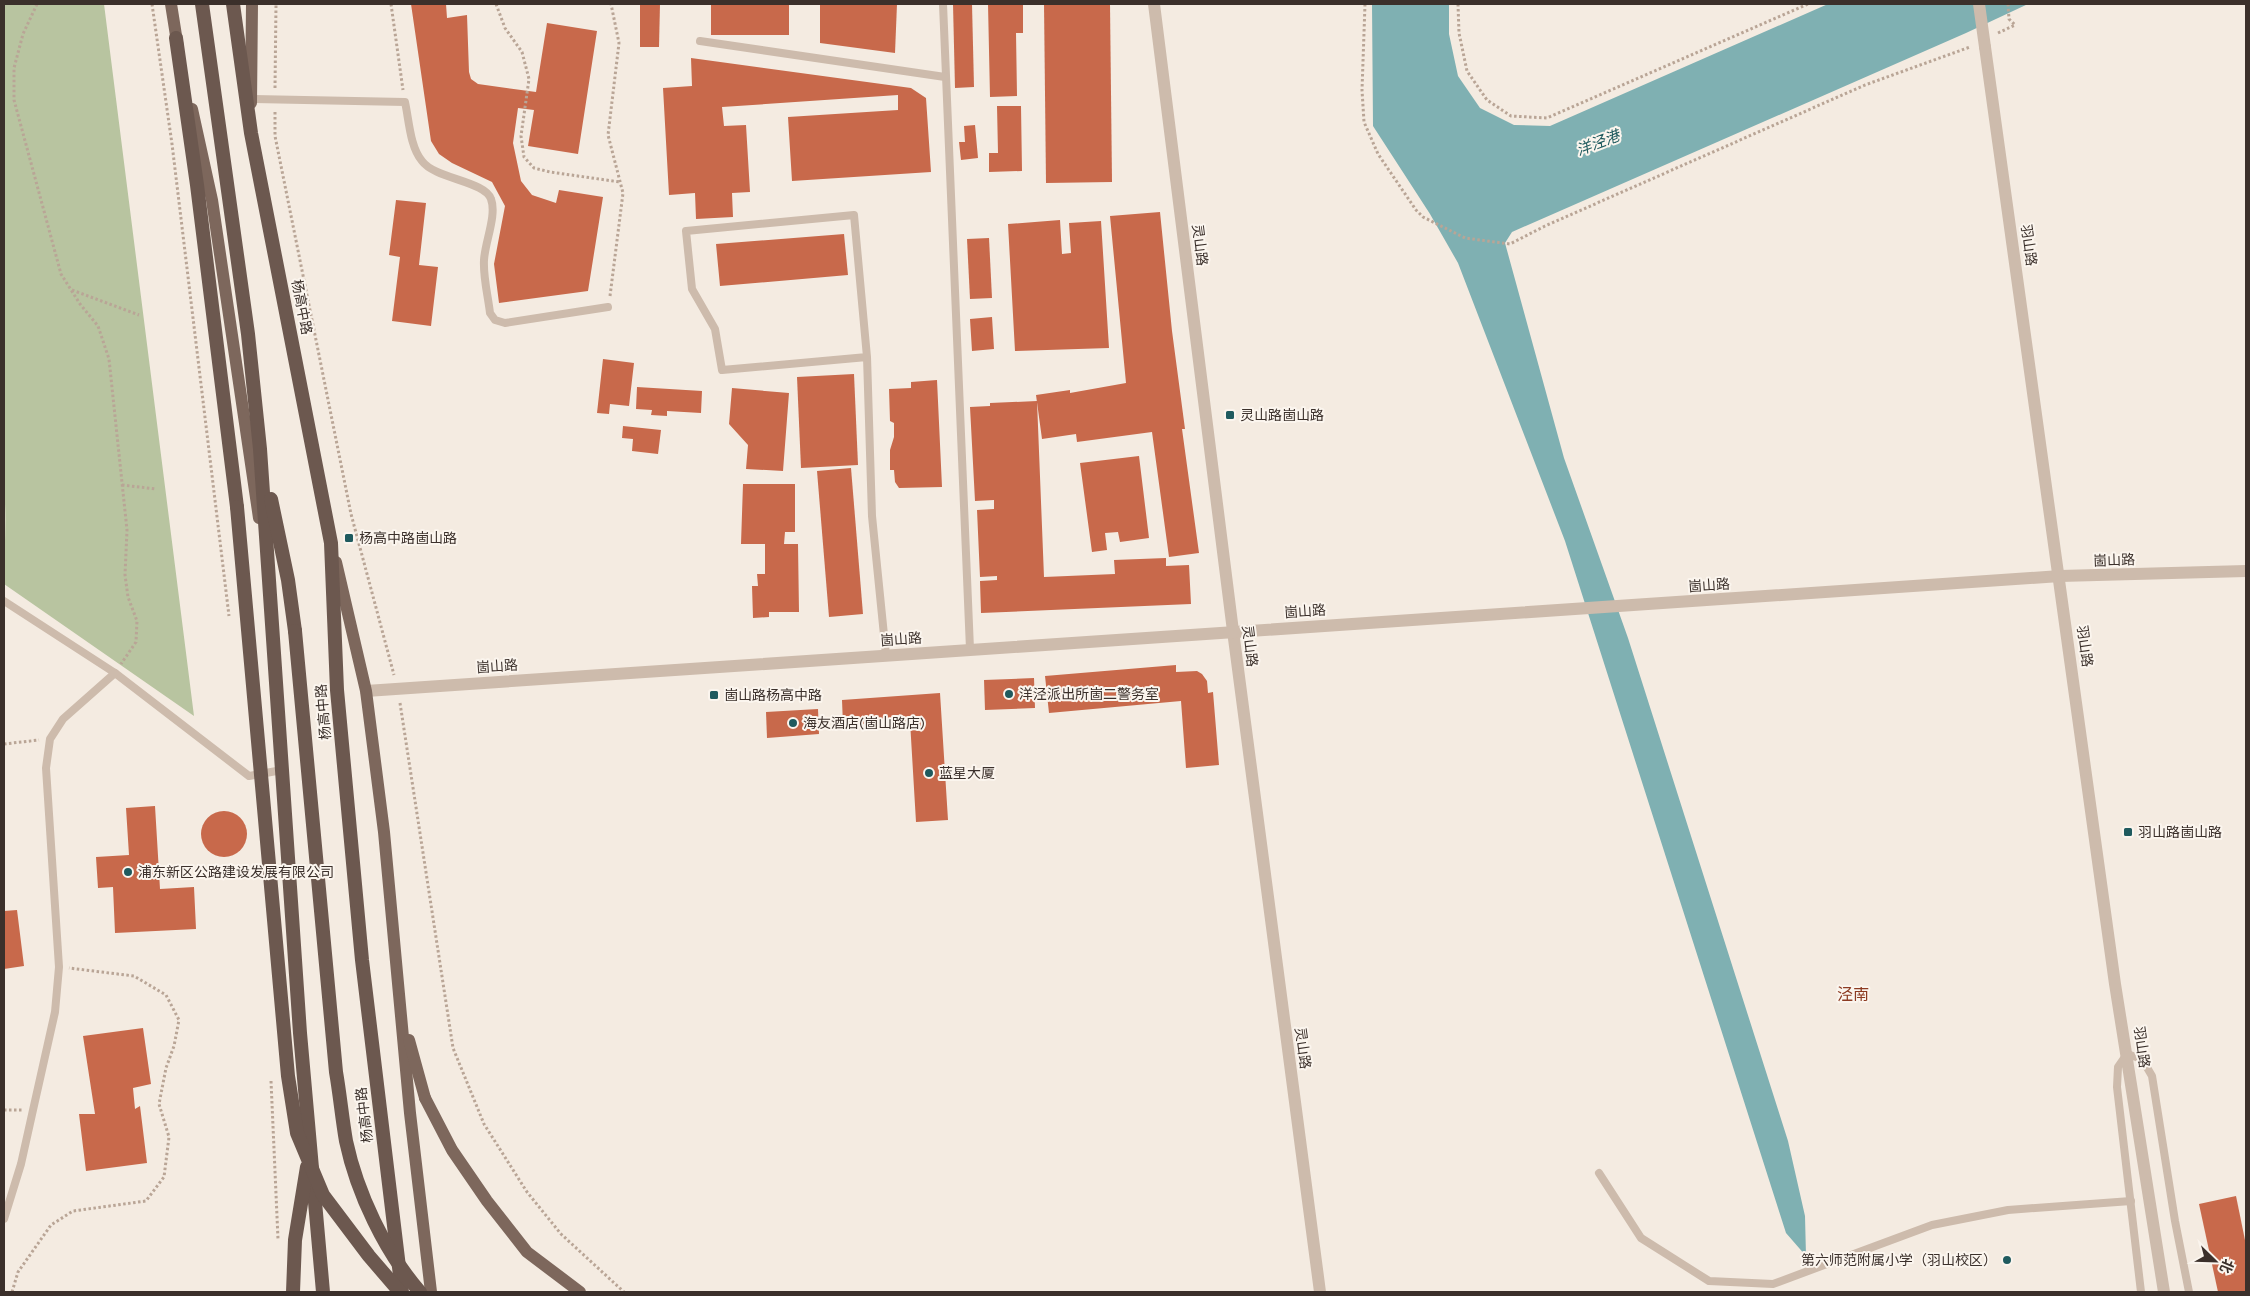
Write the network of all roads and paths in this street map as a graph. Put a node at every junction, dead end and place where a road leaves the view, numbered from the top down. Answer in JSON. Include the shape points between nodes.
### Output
{"nodes":[{"id":1,"x":37,"y":4,"type":"edge"},
{"id":2,"x":152,"y":4,"type":"edge"},
{"id":3,"x":171,"y":4,"type":"edge"},
{"id":4,"x":202,"y":4,"type":"edge"},
{"id":5,"x":233,"y":4,"type":"edge"},
{"id":6,"x":252,"y":4,"type":"edge"},
{"id":7,"x":276,"y":4,"type":"edge"},
{"id":8,"x":391,"y":4,"type":"edge"},
{"id":9,"x":496,"y":4,"type":"edge"},
{"id":10,"x":611,"y":4,"type":"edge"},
{"id":11,"x":943,"y":4,"type":"edge"},
{"id":12,"x":1154,"y":4,"type":"edge"},
{"id":13,"x":1365,"y":4,"type":"edge"},
{"id":14,"x":1458,"y":4,"type":"edge"},
{"id":15,"x":1808,"y":4,"type":"edge"},
{"id":16,"x":1979,"y":4,"type":"edge"},
{"id":17,"x":2008,"y":4,"type":"edge"},
{"id":18,"x":176,"y":38,"type":"junction"},
{"id":19,"x":700,"y":41,"type":"dead end"},
{"id":20,"x":1983,"y":43,"type":"junction"},
{"id":21,"x":946,"y":77,"type":"junction"},
{"id":22,"x":251,"y":99,"type":"junction"},
{"id":23,"x":275,"y":99,"type":"junction"},
{"id":24,"x":405,"y":102,"type":"junction"},
{"id":25,"x":251,"y":133,"type":"junction"},
{"id":26,"x":620,"y":182,"type":"junction"},
{"id":27,"x":71,"y":289,"type":"junction"},
{"id":28,"x":608,"y":307,"type":"joint"},
{"id":29,"x":139,"y":315,"type":"dead end"},
{"id":30,"x":867,"y":357,"type":"junction"},
{"id":31,"x":260,"y":449,"type":"junction"},
{"id":32,"x":122,"y":485,"type":"junction"},
{"id":33,"x":156,"y":489,"type":"dead end"},
{"id":34,"x":331,"y":543,"type":"junction"},
{"id":35,"x":2246,"y":571,"type":"edge"},
{"id":36,"x":2060,"y":576,"type":"junction"},
{"id":37,"x":270,"y":585,"type":"junction"},
{"id":38,"x":4,"y":601,"type":"edge"},
{"id":39,"x":230,"y":618,"type":"dead end"},
{"id":40,"x":1232,"y":631,"type":"junction"},
{"id":41,"x":970,"y":649,"type":"junction"},
{"id":42,"x":886,"y":655,"type":"junction"},
{"id":43,"x":115,"y":673,"type":"junction"},
{"id":44,"x":398,"y":688,"type":"junction"},
{"id":45,"x":366,"y":691,"type":"junction"},
{"id":46,"x":50,"y":739,"type":"junction"},
{"id":47,"x":4,"y":744,"type":"edge"},
{"id":48,"x":282,"y":770,"type":"junction"},
{"id":49,"x":59,"y":967,"type":"junction"},
{"id":50,"x":400,"y":1006,"type":"junction"},
{"id":51,"x":2127,"y":1054,"type":"junction"},
{"id":52,"x":271,"y":1076,"type":"dead end"},
{"id":53,"x":310,"y":1147,"type":"junction"},
{"id":54,"x":1599,"y":1174,"type":"dead end"},
{"id":55,"x":2131,"y":1201,"type":"junction"},
{"id":56,"x":4,"y":1219,"type":"edge"},
{"id":57,"x":278,"y":1240,"type":"dead end"},
{"id":58,"x":12,"y":1292,"type":"edge"},
{"id":59,"x":293,"y":1292,"type":"edge"},
{"id":60,"x":323,"y":1292,"type":"edge"},
{"id":61,"x":401,"y":1292,"type":"edge"},
{"id":62,"x":420,"y":1292,"type":"edge"},
{"id":63,"x":431,"y":1292,"type":"edge"},
{"id":64,"x":580,"y":1292,"type":"edge"},
{"id":65,"x":624,"y":1292,"type":"edge"},
{"id":66,"x":1320,"y":1292,"type":"edge"},
{"id":67,"x":2141,"y":1292,"type":"edge"},
{"id":68,"x":2164,"y":1292,"type":"edge"},
{"id":69,"x":2189,"y":1292,"type":"edge"}],
"edges":[{"from":1,"to":27,"type":"path","via":[[23,34],[14,68],[14,100],[61,274]]},
{"from":2,"to":39,"type":"path"},
{"from":3,"to":18,"type":"main road"},
{"from":4,"to":31,"type":"highway","via":[[248,334]]},
{"from":5,"to":25,"type":"highway","name":"杨高中路"},
{"from":6,"to":22,"type":"main road","name":"杨高中路"},
{"from":7,"to":23,"type":"path"},
{"from":8,"to":24,"type":"path"},
{"from":9,"to":26,"type":"path","via":[[506,28],[522,52],[529,80],[521,136],[524,157],[534,168]]},
{"from":10,"to":26,"type":"path","via":[[619,44],[608,135]]},
{"from":11,"to":21,"type":"lane"},
{"from":12,"to":40,"type":"street","name":"灵山路"},
{"from":13,"to":20,"type":"path","via":[[1364,122],[1378,154],[1423,217],[1465,238],[1510,244],[1865,85]]},
{"from":14,"to":15,"type":"path","via":[[1459,33],[1467,71],[1487,100],[1512,116],[1547,118]]},
{"from":16,"to":20,"type":"street","name":"羽山路","bridge":true},
{"from":17,"to":20,"type":"path","via":[[2009,19],[2014,25]]},
{"from":18,"to":37,"type":"main road","via":[[212,200]]},
{"from":18,"to":61,"type":"highway","bridge":true,"via":[[237,507],[288,1076],[297,1133],[323,1194],[369,1256]]},
{"from":19,"to":21,"type":"lane"},
{"from":20,"to":36,"type":"street","name":"羽山路"},
{"from":21,"to":41,"type":"lane"},
{"from":22,"to":23,"type":"lane"},
{"from":22,"to":25,"type":"main road","name":"杨高中路"},
{"from":23,"to":24,"type":"lane"},
{"from":23,"to":44,"type":"path","via":[[275,136],[351,514]]},
{"from":24,"to":28,"type":"lane","via":[[422,162],[432,170],[482,189],[491,197],[493,207],[484,261],[490,313],[495,320],[505,323]]},
{"from":25,"to":34,"type":"highway","name":"杨高中路"},
{"from":26,"to":28,"type":"path","via":[[623,193]]},
{"from":27,"to":29,"type":"path"},
{"from":27,"to":32,"type":"path","via":[[98,326],[109,359]]},
{"from":30,"to":30,"type":"lane","via":[[854,215],[686,231],[692,289],[715,329],[722,370]]},
{"from":30,"to":42,"type":"lane","via":[[872,516]]},
{"from":31,"to":37,"type":"highway"},
{"from":31,"to":62,"type":"highway","bridge":true,"via":[[296,631],[336,1072],[347,1142],[369,1209],[384,1241]]},
{"from":32,"to":33,"type":"path"},
{"from":32,"to":43,"type":"path","via":[[127,530],[125,575],[128,597],[137,621],[136,642]]},
{"from":34,"to":45,"type":"main road"},
{"from":34,"to":61,"type":"highway","name":"杨高中路","via":[[337,690],[359,931]]},
{"from":35,"to":36,"type":"street","name":"崮山路"},
{"from":36,"to":40,"type":"street","name":"崮山路"},
{"from":36,"to":51,"type":"street","name":"羽山路"},
{"from":37,"to":48,"type":"highway"},
{"from":38,"to":43,"type":"lane"},
{"from":40,"to":41,"type":"street","name":"崮山路"},
{"from":40,"to":66,"type":"street","name":"灵山路"},
{"from":41,"to":42,"type":"street","name":"崮山路"},
{"from":42,"to":44,"type":"street","name":"崮山路"},
{"from":43,"to":46,"type":"lane","via":[[63,720]]},
{"from":43,"to":48,"type":"lane","via":[[249,776]]},
{"from":44,"to":45,"type":"street","name":"崮山路"},
{"from":44,"to":65,"type":"path","via":[[453,1048],[484,1124],[527,1192],[561,1234]]},
{"from":45,"to":50,"type":"main road","via":[[384,832]]},
{"from":46,"to":47,"type":"path"},
{"from":46,"to":49,"type":"lane","via":[[46,768]]},
{"from":48,"to":53,"type":"highway"},
{"from":49,"to":56,"type":"lane","via":[[43,1065],[21,1164]]},
{"from":49,"to":58,"type":"path","via":[[134,976],[166,995],[179,1020],[159,1104],[169,1137],[164,1177],[146,1201],[73,1210],[51,1226],[18,1272]]},
{"from":50,"to":63,"type":"main road"},
{"from":50,"to":64,"type":"main road","bridge":true,"via":[[425,1098],[452,1150],[527,1252]]},
{"from":51,"to":55,"type":"lane","via":[[2118,1067],[2117,1087]]},
{"from":51,"to":68,"type":"street","name":"羽山路"},
{"from":51,"to":69,"type":"lane","via":[[2142,1059],[2152,1076]]},
{"from":52,"to":57,"type":"path"},
{"from":53,"to":59,"type":"highway","via":[[295,1240]]},
{"from":53,"to":60,"type":"highway"},
{"from":54,"to":55,"type":"lane","via":[[1641,1238],[1709,1281],[1773,1284],[1932,1225],[2008,1210]]},
{"from":55,"to":67,"type":"lane"}]}
